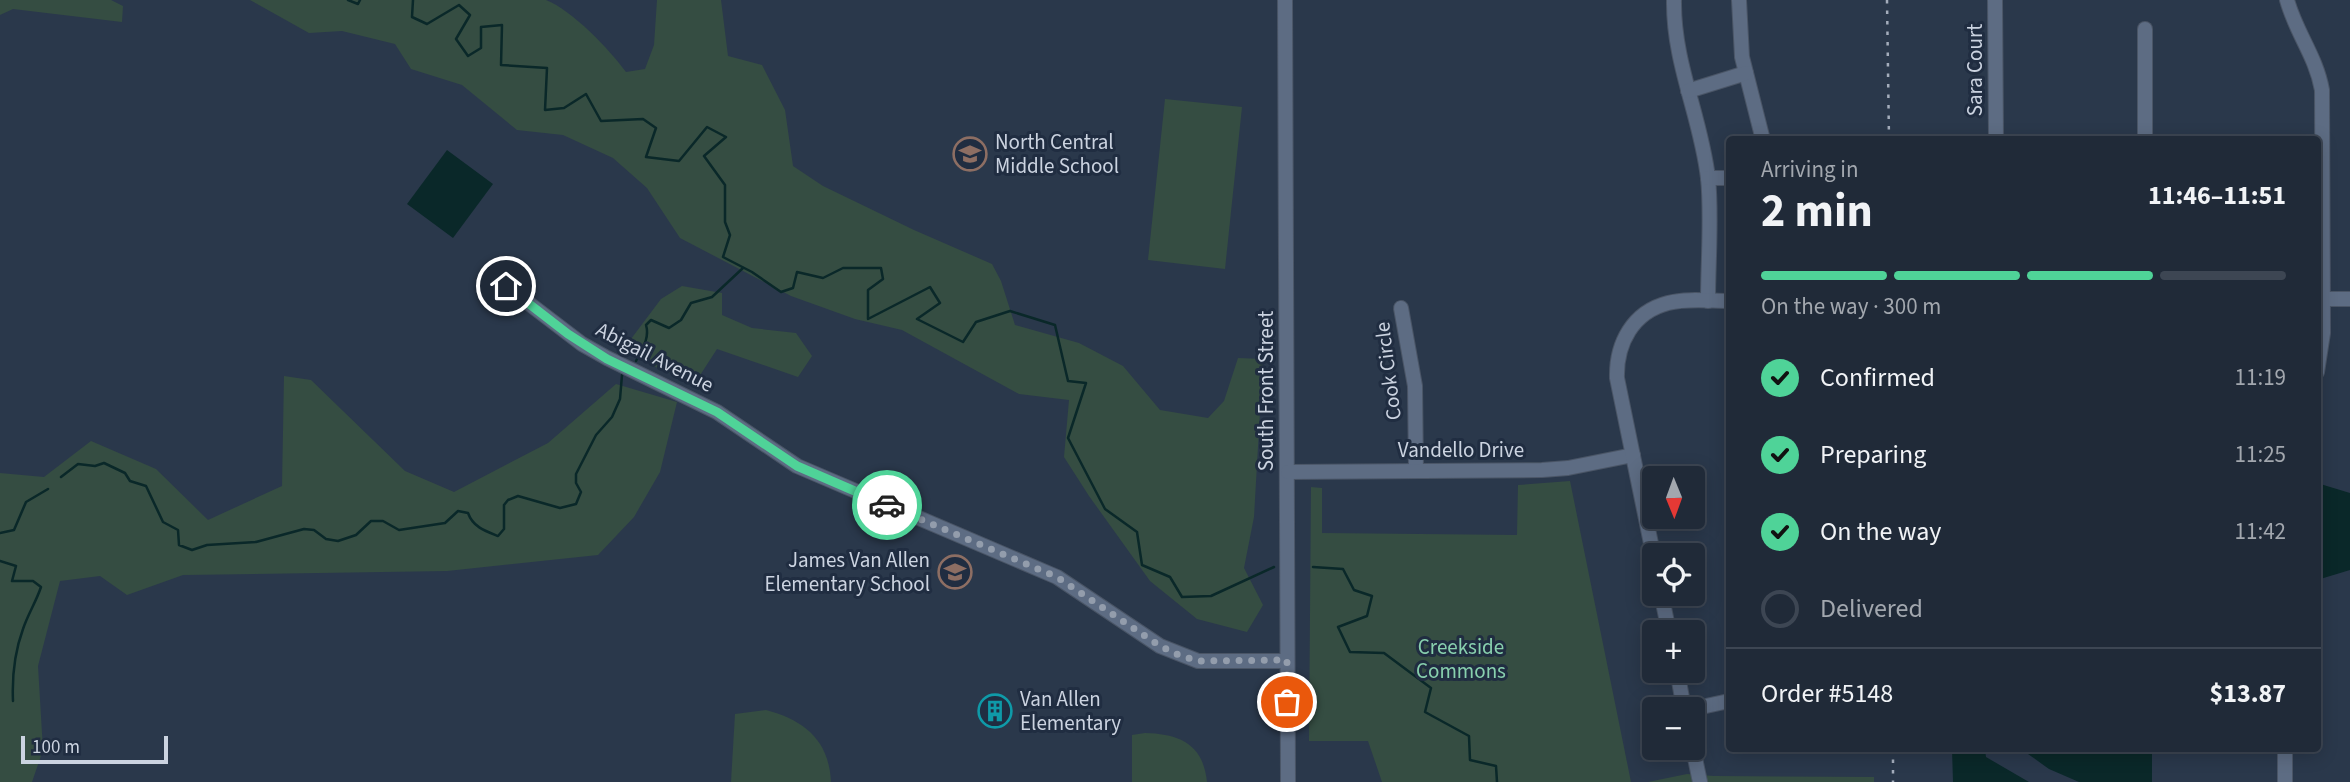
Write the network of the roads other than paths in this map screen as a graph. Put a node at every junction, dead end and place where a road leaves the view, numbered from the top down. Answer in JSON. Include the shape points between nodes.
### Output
{"nodes":[{"id":1,"x":1285,"y":0,"type":"edge"},
{"id":2,"x":1674,"y":0,"type":"edge"},
{"id":3,"x":1739,"y":0,"type":"edge"},
{"id":4,"x":1995,"y":0,"type":"edge"},
{"id":5,"x":2287,"y":0,"type":"edge"},
{"id":6,"x":2145,"y":29,"type":"dead end"},
{"id":7,"x":1746,"y":73,"type":"junction"},
{"id":8,"x":1688,"y":91,"type":"junction"},
{"id":9,"x":1762,"y":136,"type":"edge"},
{"id":10,"x":1996,"y":136,"type":"edge"},
{"id":11,"x":2145,"y":136,"type":"edge"},
{"id":12,"x":1708,"y":178,"type":"junction"},
{"id":13,"x":1726,"y":178,"type":"edge"},
{"id":14,"x":2321,"y":194,"type":"edge"},
{"id":15,"x":506,"y":286,"type":"dead end"},
{"id":16,"x":2321,"y":299,"type":"edge"},
{"id":17,"x":2350,"y":299,"type":"edge"},
{"id":18,"x":1709,"y":301,"type":"junction"},
{"id":19,"x":1726,"y":301,"type":"edge"},
{"id":20,"x":1401,"y":308,"type":"dead end"},
{"id":21,"x":2321,"y":310,"type":"edge"},
{"id":22,"x":2321,"y":346,"type":"edge"},
{"id":23,"x":1633,"y":455,"type":"junction"},
{"id":24,"x":1416,"y":471,"type":"junction"},
{"id":25,"x":1288,"y":472,"type":"junction"},
{"id":26,"x":1651,"y":543,"type":"edge"},
{"id":27,"x":1287,"y":660,"type":"junction"},
{"id":28,"x":1726,"y":702,"type":"edge"},
{"id":29,"x":1705,"y":706,"type":"edge"},
{"id":30,"x":2285,"y":752,"type":"edge"},
{"id":31,"x":1695,"y":760,"type":"edge"},
{"id":32,"x":1288,"y":782,"type":"edge"},
{"id":33,"x":1700,"y":782,"type":"edge"},
{"id":34,"x":2285,"y":782,"type":"edge"}],
"edges":[{"from":1,"to":25,"type":"street","name":"South Front Street"},
{"from":2,"to":8,"type":"street","via":[[1678,58]]},
{"from":3,"to":7,"type":"street"},
{"from":4,"to":10,"type":"street","name":"Sara Court"},
{"from":5,"to":14,"type":"street","via":[[2319,70]]},
{"from":6,"to":11,"type":"street"},
{"from":7,"to":8,"type":"street"},
{"from":7,"to":9,"type":"street"},
{"from":8,"to":12,"type":"street"},
{"from":12,"to":13,"type":"street"},
{"from":12,"to":18,"type":"street"},
{"from":15,"to":27,"type":"street","name":"Abigail Avenue","via":[[582,344],[717,412],[797,466],[1057,577],[1169,651],[1198,661]]},
{"from":16,"to":17,"type":"street"},
{"from":18,"to":19,"type":"street"},
{"from":18,"to":23,"type":"street","via":[[1677,301],[1655,307],[1637,320],[1623,341],[1617,378]]},
{"from":20,"to":24,"type":"street","name":"Cook Circle","via":[[1415,386]]},
{"from":21,"to":22,"type":"street"},
{"from":23,"to":24,"type":"street","name":"Vandello Drive","via":[[1542,470]]},
{"from":23,"to":26,"type":"street"},
{"from":24,"to":25,"type":"street","name":"Vandello Drive"},
{"from":25,"to":27,"type":"street","name":"South Front Street"},
{"from":27,"to":32,"type":"street","name":"South Front Street"},
{"from":28,"to":29,"type":"street"},
{"from":30,"to":34,"type":"street"},
{"from":31,"to":33,"type":"street"}]}
